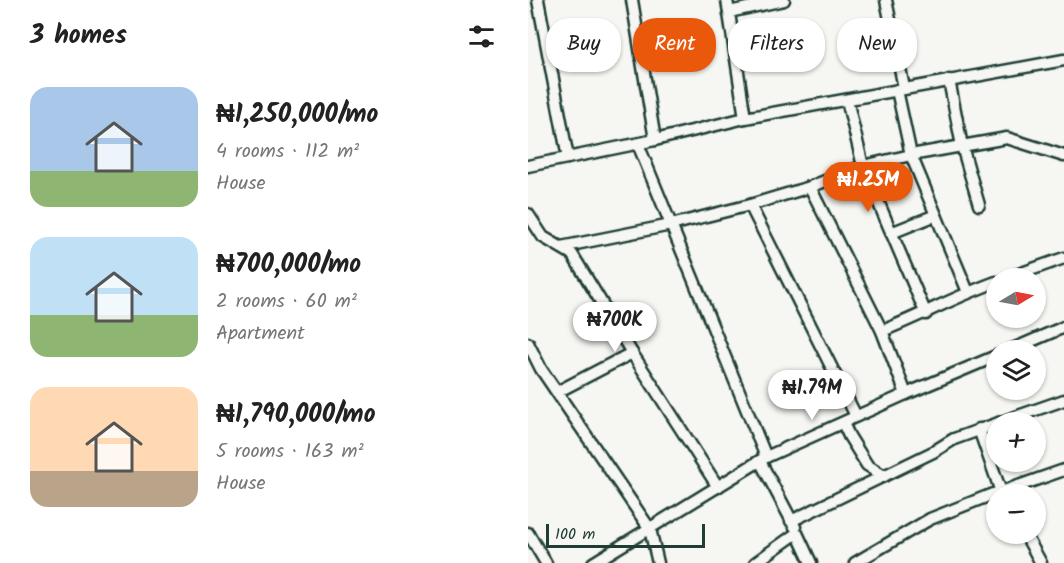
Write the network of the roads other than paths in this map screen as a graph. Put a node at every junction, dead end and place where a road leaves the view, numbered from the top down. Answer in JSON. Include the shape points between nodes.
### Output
{"nodes":[{"id":1,"x":538,"y":0,"type":"edge"},
{"id":2,"x":632,"y":0,"type":"edge"},
{"id":3,"x":727,"y":0,"type":"edge"},
{"id":4,"x":784,"y":0,"type":"edge"},
{"id":5,"x":886,"y":0,"type":"edge"},
{"id":6,"x":729,"y":12,"type":"junction"},
{"id":7,"x":1064,"y":60,"type":"edge"},
{"id":8,"x":949,"y":80,"type":"junction"},
{"id":9,"x":900,"y":89,"type":"junction"},
{"id":10,"x":847,"y":100,"type":"junction"},
{"id":11,"x":745,"y":118,"type":"junction"},
{"id":12,"x":655,"y":140,"type":"junction"},
{"id":13,"x":638,"y":144,"type":"junction"},
{"id":14,"x":962,"y":146,"type":"junction"},
{"id":15,"x":911,"y":155,"type":"junction"},
{"id":16,"x":1064,"y":156,"type":"edge"},
{"id":17,"x":568,"y":158,"type":"junction"},
{"id":18,"x":528,"y":166,"type":"edge"},
{"id":19,"x":863,"y":166,"type":"junction"},
{"id":20,"x":810,"y":187,"type":"junction"},
{"id":21,"x":750,"y":205,"type":"junction"},
{"id":22,"x":979,"y":206,"type":"dead end"},
{"id":23,"x":528,"y":214,"type":"edge"},
{"id":24,"x":936,"y":215,"type":"junction"},
{"id":25,"x":671,"y":225,"type":"junction"},
{"id":26,"x":891,"y":233,"type":"junction"},
{"id":27,"x":561,"y":247,"type":"junction"},
{"id":28,"x":1064,"y":258,"type":"edge"},
{"id":29,"x":1036,"y":268,"type":"edge"},
{"id":30,"x":986,"y":286,"type":"edge"},
{"id":31,"x":968,"y":292,"type":"junction"},
{"id":32,"x":926,"y":314,"type":"junction"},
{"id":33,"x":1064,"y":327,"type":"edge"},
{"id":34,"x":882,"y":332,"type":"junction"},
{"id":35,"x":1034,"y":340,"type":"edge"},
{"id":36,"x":528,"y":343,"type":"edge"},
{"id":37,"x":632,"y":353,"type":"junction"},
{"id":38,"x":986,"y":360,"type":"edge"},
{"id":39,"x":557,"y":392,"type":"junction"},
{"id":40,"x":906,"y":394,"type":"junction"},
{"id":41,"x":1064,"y":400,"type":"edge"},
{"id":42,"x":1029,"y":412,"type":"edge"},
{"id":43,"x":856,"y":417,"type":"junction"},
{"id":44,"x":843,"y":423,"type":"junction"},
{"id":45,"x":986,"y":427,"type":"edge"},
{"id":46,"x":980,"y":429,"type":"junction"},
{"id":47,"x":763,"y":459,"type":"junction"},
{"id":48,"x":1064,"y":470,"type":"edge"},
{"id":49,"x":884,"y":476,"type":"junction"},
{"id":50,"x":999,"y":484,"type":"edge"},
{"id":51,"x":1026,"y":484,"type":"edge"},
{"id":52,"x":718,"y":487,"type":"junction"},
{"id":53,"x":986,"y":499,"type":"edge"},
{"id":54,"x":791,"y":521,"type":"junction"},
{"id":55,"x":650,"y":529,"type":"junction"},
{"id":56,"x":528,"y":533,"type":"edge"},
{"id":57,"x":797,"y":533,"type":"junction"},
{"id":58,"x":1031,"y":544,"type":"edge"},
{"id":59,"x":546,"y":563,"type":"edge"},
{"id":60,"x":593,"y":563,"type":"edge"},
{"id":61,"x":658,"y":563,"type":"edge"},
{"id":62,"x":754,"y":563,"type":"edge"},
{"id":63,"x":811,"y":563,"type":"edge"},
{"id":64,"x":855,"y":563,"type":"edge"},
{"id":65,"x":1041,"y":563,"type":"edge"}],
"edges":[{"from":1,"to":17,"type":"street"},
{"from":2,"to":12,"type":"street"},
{"from":3,"to":6,"type":"street"},
{"from":4,"to":6,"type":"street"},
{"from":5,"to":9,"type":"street"},
{"from":6,"to":11,"type":"street"},
{"from":7,"to":8,"type":"street"},
{"from":8,"to":9,"type":"street"},
{"from":8,"to":14,"type":"street"},
{"from":9,"to":10,"type":"street"},
{"from":9,"to":15,"type":"street"},
{"from":10,"to":11,"type":"street"},
{"from":10,"to":19,"type":"street"},
{"from":11,"to":12,"type":"street"},
{"from":12,"to":13,"type":"street"},
{"from":13,"to":17,"type":"street"},
{"from":13,"to":25,"type":"street"},
{"from":14,"to":15,"type":"street"},
{"from":14,"to":16,"type":"street","via":[[1007,138]]},
{"from":14,"to":22,"type":"street"},
{"from":15,"to":19,"type":"street"},
{"from":15,"to":24,"type":"street"},
{"from":17,"to":18,"type":"street"},
{"from":19,"to":20,"type":"street"},
{"from":19,"to":26,"type":"street"},
{"from":20,"to":21,"type":"street"},
{"from":20,"to":34,"type":"street"},
{"from":21,"to":25,"type":"street"},
{"from":21,"to":43,"type":"street"},
{"from":23,"to":27,"type":"street","via":[[543,237]]},
{"from":24,"to":26,"type":"street"},
{"from":24,"to":31,"type":"street"},
{"from":25,"to":27,"type":"street"},
{"from":25,"to":47,"type":"street"},
{"from":26,"to":32,"type":"street"},
{"from":27,"to":37,"type":"street","via":[[572,254]]},
{"from":28,"to":29,"type":"street"},
{"from":30,"to":31,"type":"street"},
{"from":31,"to":32,"type":"street"},
{"from":32,"to":34,"type":"street"},
{"from":33,"to":35,"type":"street"},
{"from":34,"to":40,"type":"street"},
{"from":36,"to":39,"type":"street"},
{"from":37,"to":39,"type":"street"},
{"from":37,"to":52,"type":"street"},
{"from":38,"to":40,"type":"street"},
{"from":39,"to":55,"type":"street"},
{"from":40,"to":43,"type":"street"},
{"from":41,"to":42,"type":"street"},
{"from":43,"to":44,"type":"street"},
{"from":44,"to":47,"type":"street"},
{"from":44,"to":49,"type":"street","via":[[867,465]]},
{"from":45,"to":46,"type":"street"},
{"from":46,"to":49,"type":"street"},
{"from":46,"to":50,"type":"street"},
{"from":47,"to":52,"type":"street"},
{"from":47,"to":54,"type":"street"},
{"from":48,"to":51,"type":"street"},
{"from":49,"to":54,"type":"street"},
{"from":52,"to":55,"type":"street"},
{"from":53,"to":64,"type":"street","via":[[930,519]]},
{"from":54,"to":57,"type":"street"},
{"from":55,"to":60,"type":"street"},
{"from":55,"to":61,"type":"street"},
{"from":56,"to":59,"type":"street"},
{"from":57,"to":62,"type":"street"},
{"from":57,"to":63,"type":"street"},
{"from":58,"to":65,"type":"street"}]}
